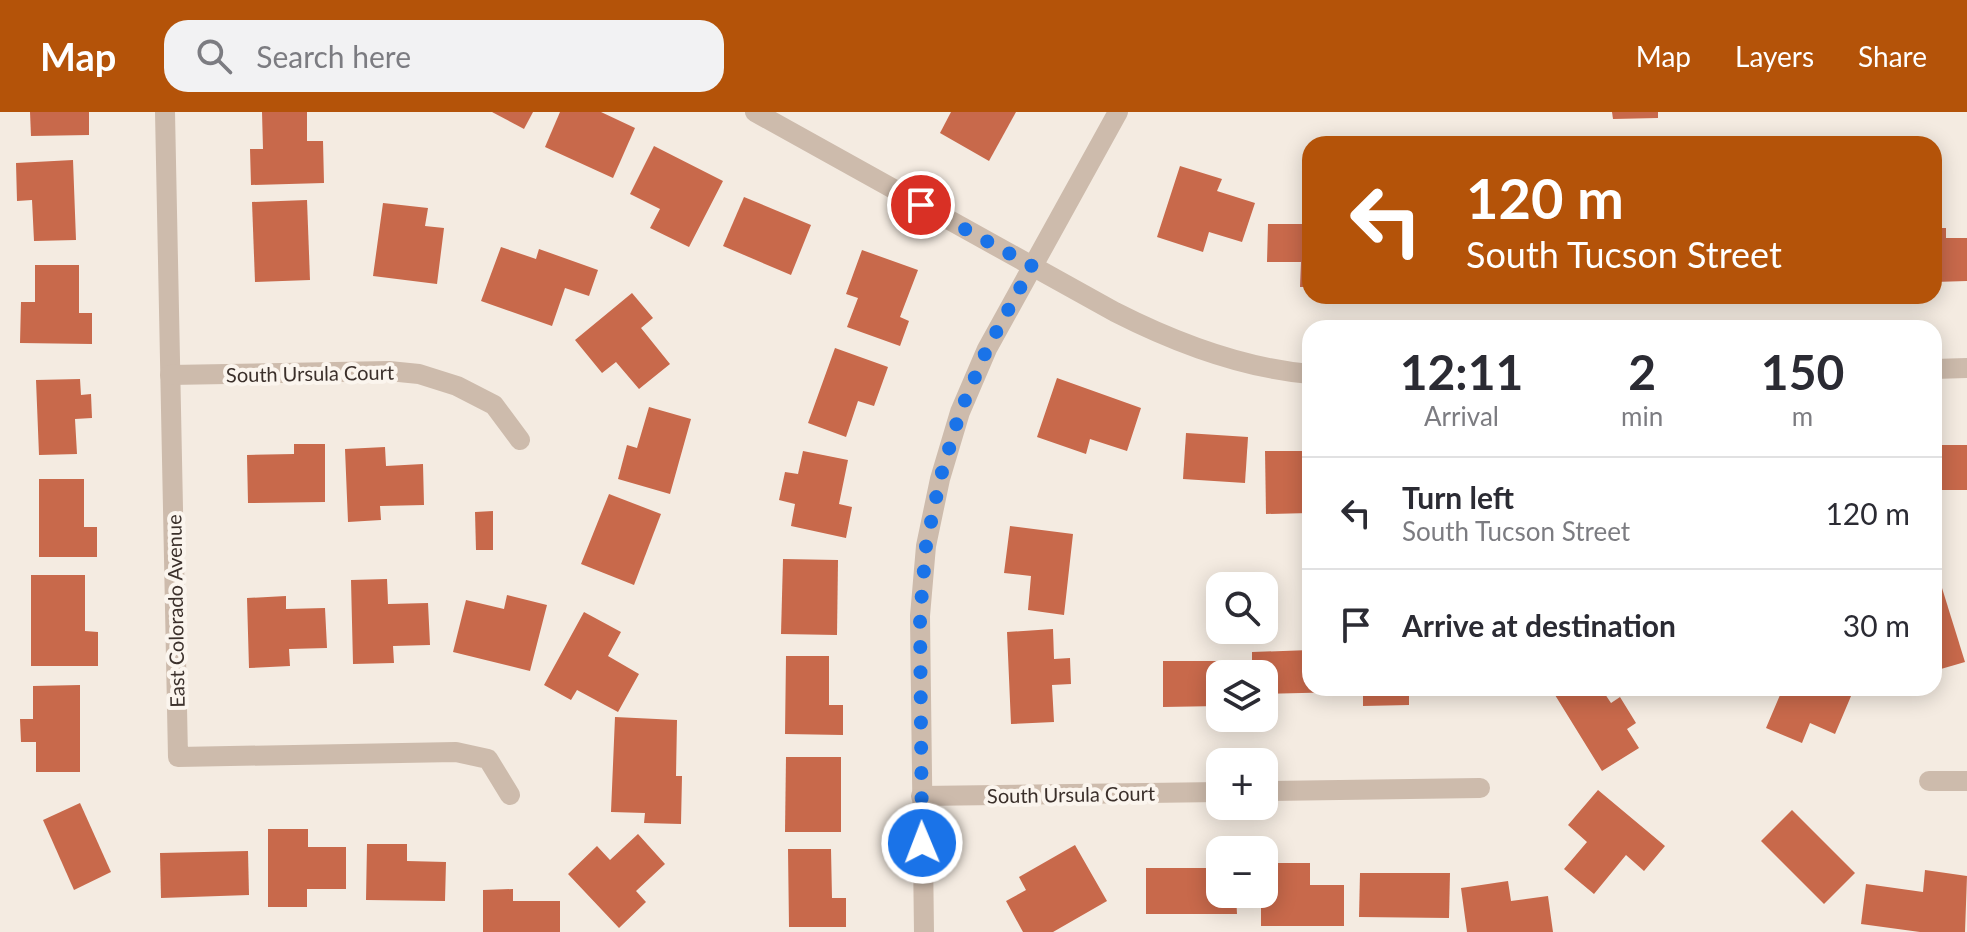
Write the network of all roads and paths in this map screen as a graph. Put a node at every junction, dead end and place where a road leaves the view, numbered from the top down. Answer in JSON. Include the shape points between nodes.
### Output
{"nodes":[{"id":1,"x":165,"y":112,"type":"edge"},
{"id":2,"x":755,"y":112,"type":"edge"},
{"id":3,"x":1118,"y":112,"type":"edge"},
{"id":4,"x":1032,"y":266,"type":"junction"},
{"id":5,"x":1967,"y":368,"type":"edge"},
{"id":6,"x":1942,"y":369,"type":"edge"},
{"id":7,"x":1302,"y":374,"type":"edge"},
{"id":8,"x":170,"y":375,"type":"junction"},
{"id":9,"x":520,"y":440,"type":"dead end"},
{"id":10,"x":1929,"y":781,"type":"dead end"},
{"id":11,"x":1967,"y":781,"type":"edge"},
{"id":12,"x":1480,"y":788,"type":"dead end"},
{"id":13,"x":1278,"y":791,"type":"edge"},
{"id":14,"x":1206,"y":792,"type":"edge"},
{"id":15,"x":510,"y":795,"type":"dead end"},
{"id":16,"x":921,"y":796,"type":"junction"},
{"id":17,"x":924,"y":932,"type":"edge"}],
"edges":[{"from":1,"to":8,"type":"street","name":"East Colorado Avenue"},
{"from":2,"to":4,"type":"street"},
{"from":3,"to":4,"type":"street"},
{"from":4,"to":7,"type":"street","via":[[1163,336],[1239,362]]},
{"from":4,"to":16,"type":"street","via":[[987,349],[940,479],[926,546],[920,616]]},
{"from":5,"to":6,"type":"street"},
{"from":8,"to":9,"type":"street","name":"South Ursula Court","via":[[419,374],[494,405]]},
{"from":8,"to":15,"type":"street","name":"East Colorado Avenue","via":[[178,757],[456,752],[488,759]]},
{"from":10,"to":11,"type":"street"},
{"from":12,"to":13,"type":"street"},
{"from":14,"to":16,"type":"street","name":"South Ursula Court"},
{"from":16,"to":17,"type":"street"}]}
